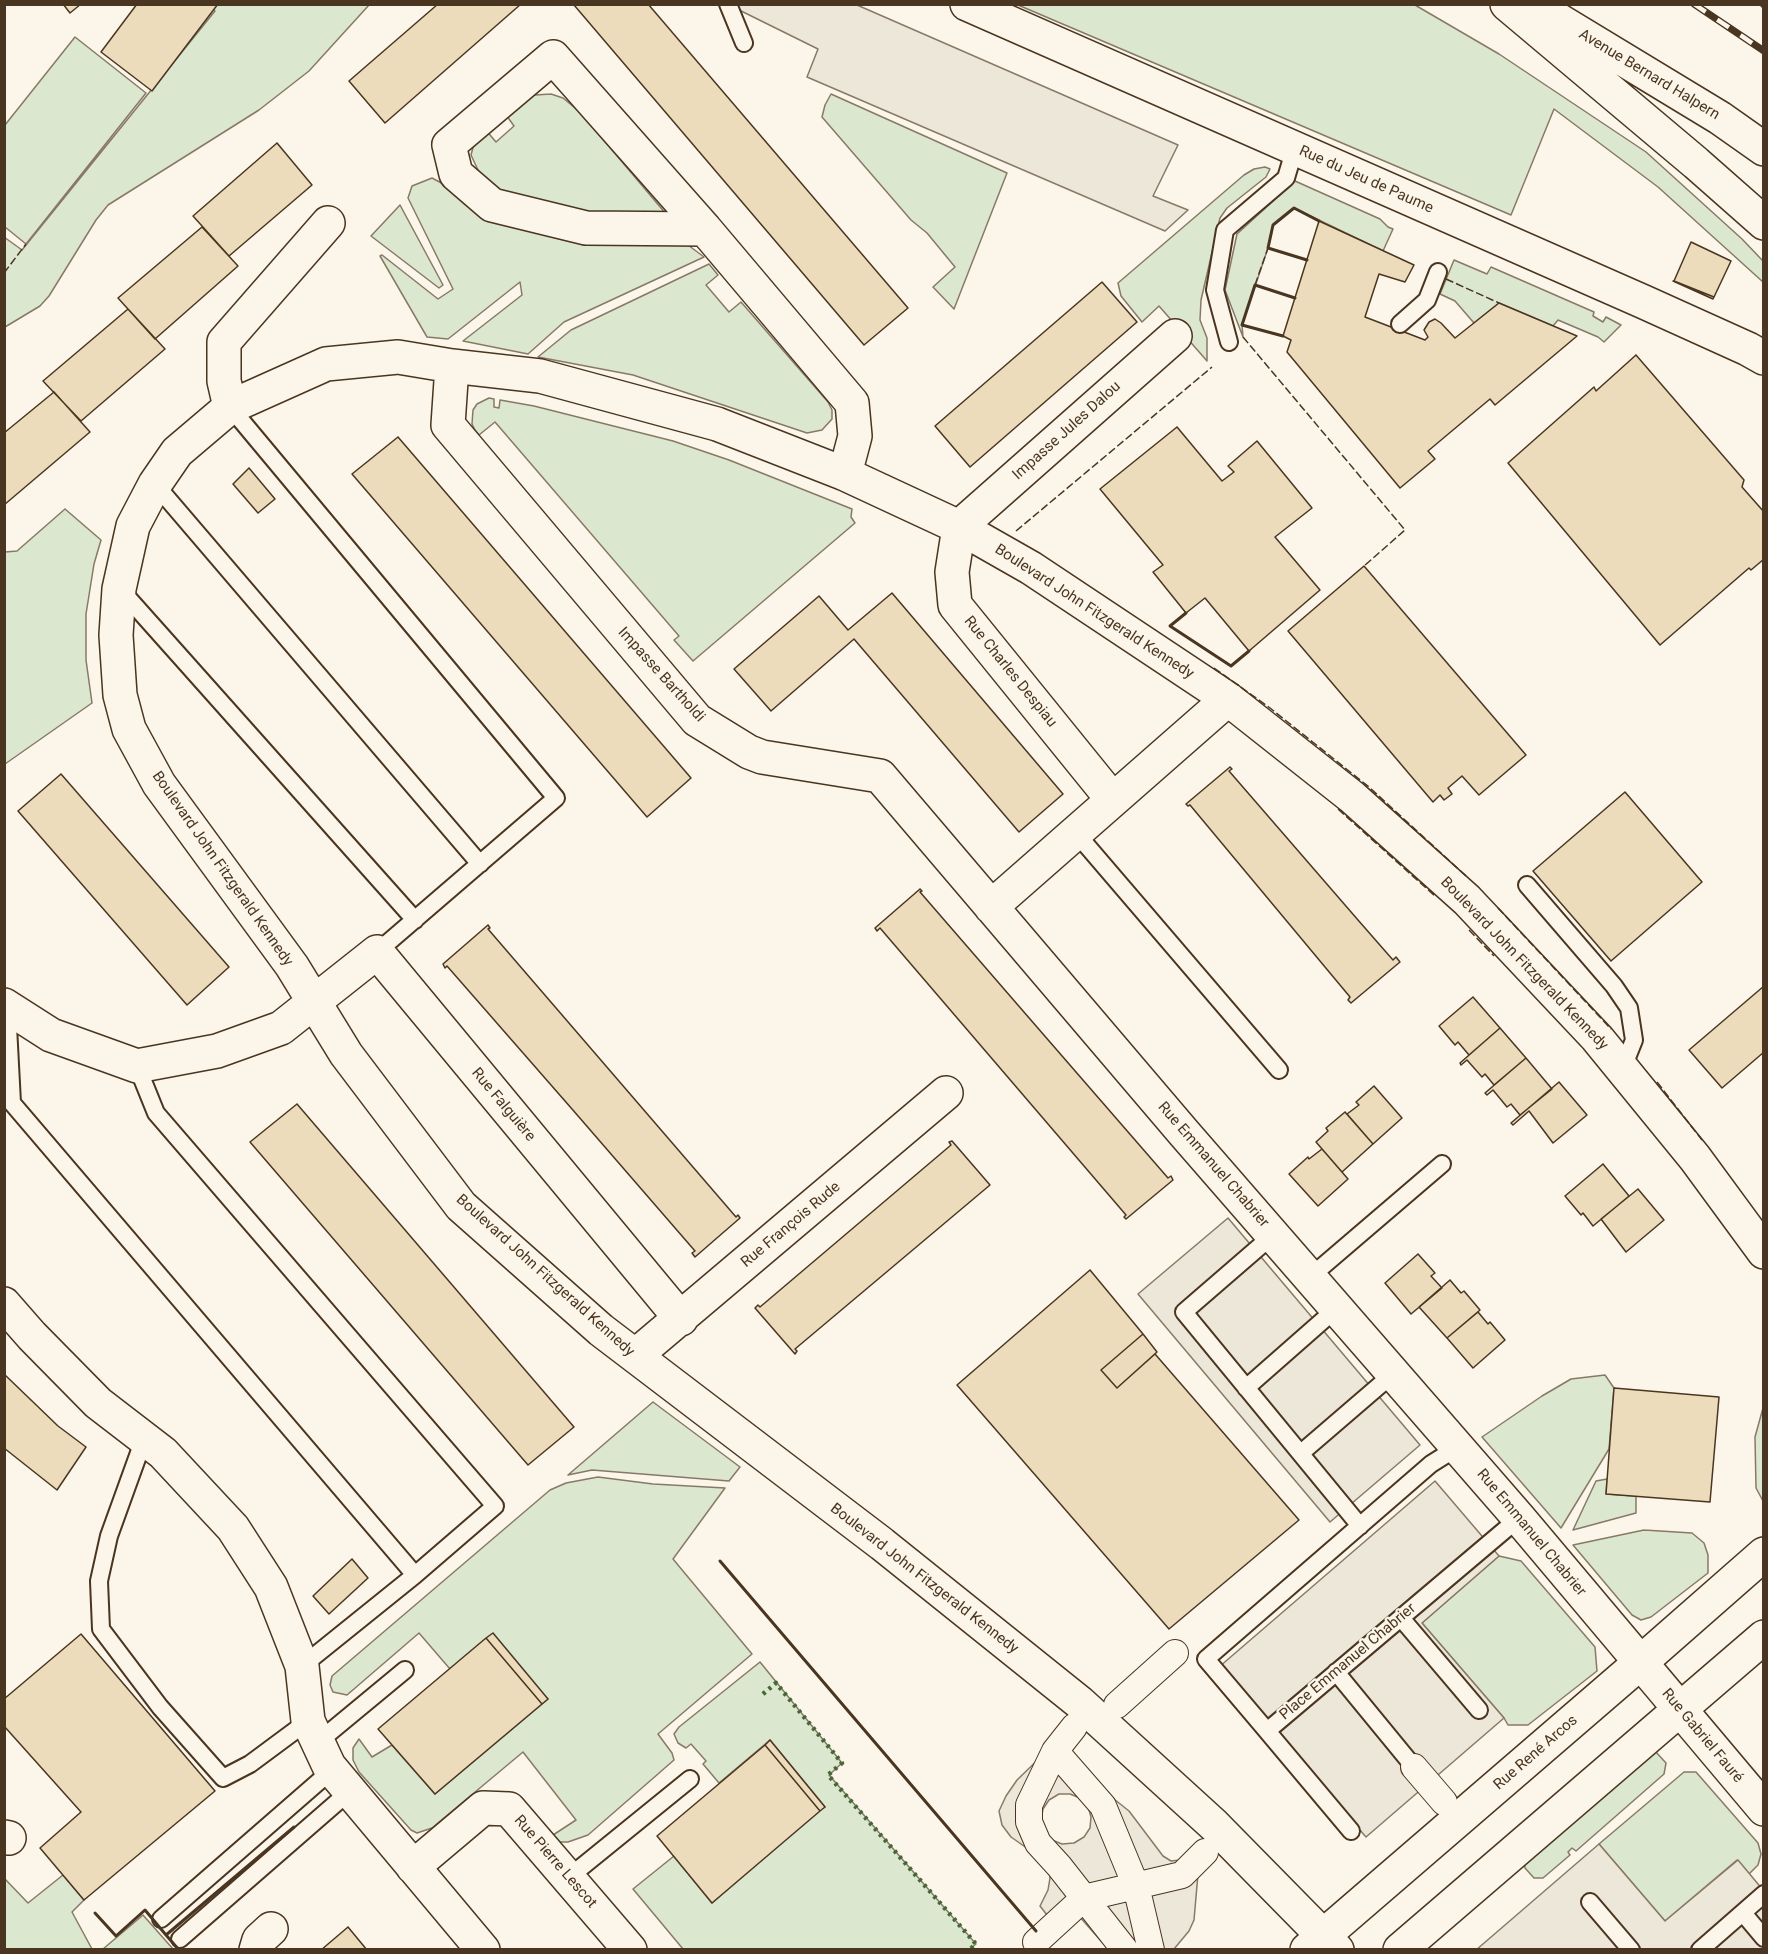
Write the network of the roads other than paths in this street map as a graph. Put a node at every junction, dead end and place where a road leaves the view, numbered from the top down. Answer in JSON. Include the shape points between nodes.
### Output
{"nodes":[{"id":1,"x":728,"y":4,"type":"edge"},
{"id":2,"x":967,"y":4,"type":"edge"},
{"id":3,"x":1507,"y":4,"type":"edge"},
{"id":4,"x":1532,"y":4,"type":"edge"},
{"id":5,"x":744,"y":43,"type":"dead end"},
{"id":6,"x":1295,"y":148,"type":"junction"},
{"id":7,"x":1764,"y":149,"type":"edge"},
{"id":8,"x":328,"y":223,"type":"dead end"},
{"id":9,"x":1764,"y":223,"type":"edge"},
{"id":10,"x":705,"y":230,"type":"junction"},
{"id":11,"x":1438,"y":272,"type":"dead end"},
{"id":12,"x":1400,"y":324,"type":"dead end"},
{"id":13,"x":1174,"y":336,"type":"dead end"},
{"id":14,"x":1229,"y":342,"type":"dead end"},
{"id":15,"x":1764,"y":358,"type":"edge"},
{"id":16,"x":452,"y":366,"type":"junction"},
{"id":17,"x":230,"y":407,"type":"junction"},
{"id":18,"x":845,"y":474,"type":"junction"},
{"id":19,"x":155,"y":484,"type":"junction"},
{"id":20,"x":959,"y":527,"type":"junction"},
{"id":21,"x":119,"y":589,"type":"junction"},
{"id":22,"x":1228,"y":699,"type":"junction"},
{"id":23,"x":1113,"y":800,"type":"junction"},
{"id":24,"x":1076,"y":833,"type":"junction"},
{"id":25,"x":480,"y":864,"type":"junction"},
{"id":26,"x":1527,"y":885,"type":"dead end"},
{"id":27,"x":991,"y":907,"type":"junction"},
{"id":28,"x":415,"y":920,"type":"junction"},
{"id":29,"x":377,"y":952,"type":"junction"},
{"id":30,"x":314,"y":1002,"type":"junction"},
{"id":31,"x":6,"y":1006,"type":"edge"},
{"id":32,"x":137,"y":1066,"type":"junction"},
{"id":33,"x":1279,"y":1070,"type":"dead end"},
{"id":34,"x":1622,"y":1070,"type":"junction"},
{"id":35,"x":946,"y":1093,"type":"dead end"},
{"id":36,"x":1442,"y":1164,"type":"dead end"},
{"id":37,"x":1273,"y":1235,"type":"junction"},
{"id":38,"x":1764,"y":1252,"type":"edge"},
{"id":39,"x":1310,"y":1277,"type":"junction"},
{"id":40,"x":4,"y":1304,"type":"edge"},
{"id":41,"x":1337,"y":1308,"type":"junction"},
{"id":42,"x":681,"y":1319,"type":"junction"},
{"id":43,"x":635,"y":1356,"type":"junction"},
{"id":44,"x":1394,"y":1373,"type":"junction"},
{"id":45,"x":1246,"y":1388,"type":"junction"},
{"id":46,"x":144,"y":1438,"type":"junction"},
{"id":47,"x":1458,"y":1447,"type":"junction"},
{"id":48,"x":1300,"y":1453,"type":"junction"},
{"id":49,"x":1519,"y":1518,"type":"junction"},
{"id":50,"x":1360,"y":1526,"type":"junction"},
{"id":51,"x":1764,"y":1554,"type":"edge"},
{"id":52,"x":415,"y":1575,"type":"junction"},
{"id":53,"x":1401,"y":1618,"type":"junction"},
{"id":54,"x":1764,"y":1637,"type":"edge"},
{"id":55,"x":1175,"y":1653,"type":"dead end"},
{"id":56,"x":1641,"y":1662,"type":"junction"},
{"id":57,"x":302,"y":1666,"type":"junction"},
{"id":58,"x":405,"y":1670,"type":"dead end"},
{"id":59,"x":1336,"y":1672,"type":"junction"},
{"id":60,"x":1118,"y":1705,"type":"dead end"},
{"id":61,"x":1680,"y":1709,"type":"junction"},
{"id":62,"x":1479,"y":1710,"type":"dead end"},
{"id":63,"x":1074,"y":1727,"type":"dead end"},
{"id":64,"x":1267,"y":1731,"type":"junction"},
{"id":65,"x":1055,"y":1751,"type":"junction"},
{"id":66,"x":327,"y":1756,"type":"junction"},
{"id":67,"x":1414,"y":1767,"type":"joint"},
{"id":68,"x":690,"y":1779,"type":"dead end"},
{"id":69,"x":1444,"y":1802,"type":"dead end"},
{"id":70,"x":1764,"y":1809,"type":"edge"},
{"id":71,"x":1351,"y":1831,"type":"dead end"},
{"id":72,"x":1205,"y":1852,"type":"dead end"},
{"id":73,"x":413,"y":1867,"type":"junction"},
{"id":74,"x":568,"y":1878,"type":"junction"},
{"id":75,"x":1136,"y":1886,"type":"junction"},
{"id":76,"x":1764,"y":1894,"type":"edge"},
{"id":77,"x":1084,"y":1898,"type":"junction"},
{"id":78,"x":1590,"y":1902,"type":"dead end"},
{"id":79,"x":1743,"y":1913,"type":"junction"},
{"id":80,"x":161,"y":1919,"type":"dead end"},
{"id":81,"x":1764,"y":1938,"type":"edge"},
{"id":82,"x":180,"y":1939,"type":"dead end"},
{"id":83,"x":1036,"y":1942,"type":"dead end"},
{"id":84,"x":1323,"y":1945,"type":"edge"},
{"id":85,"x":483,"y":1950,"type":"edge"},
{"id":86,"x":630,"y":1950,"type":"edge"},
{"id":87,"x":1125,"y":1950,"type":"edge"},
{"id":88,"x":1151,"y":1950,"type":"edge"},
{"id":89,"x":1400,"y":1950,"type":"edge"},
{"id":90,"x":1631,"y":1950,"type":"edge"},
{"id":91,"x":1700,"y":1950,"type":"edge"}],
"edges":[{"from":1,"to":5,"type":"lane"},
{"from":2,"to":6,"type":"main road","name":"Rue du Jeu de Paume"},
{"from":3,"to":9,"type":"main road"},
{"from":4,"to":7,"type":"main road","name":"Avenue Bernard Halpern"},
{"from":6,"to":14,"type":"lane","via":[[1286,178],[1225,230],[1215,290]]},
{"from":6,"to":15,"type":"main road","name":"Rue du Jeu de Paume"},
{"from":8,"to":17,"type":"main road","via":[[224,342],[224,381]]},
{"from":10,"to":10,"type":"main road","via":[[586,228],[492,205],[456,174],[449,145],[553,57]]},
{"from":10,"to":18,"type":"main road","via":[[852,403],[855,436]]},
{"from":11,"to":12,"type":"lane","via":[[1427,300]]},
{"from":13,"to":20,"type":"main road","name":"Impasse Jules Dalou"},
{"from":16,"to":17,"type":"main road","name":"Boulevard John Fitzgerald Kennedy","via":[[398,357],[326,364]]},
{"from":16,"to":18,"type":"main road","name":"Boulevard John Fitzgerald Kennedy","via":[[540,376],[717,424]]},
{"from":16,"to":27,"type":"main road","name":"Impasse Bartholdi","via":[[448,425],[697,720],[762,757],[880,776]]},
{"from":17,"to":19,"type":"main road","name":"Boulevard John Fitzgerald Kennedy","via":[[177,452]]},
{"from":17,"to":25,"type":"lane","via":[[556,798]]},
{"from":18,"to":20,"type":"main road","name":"Boulevard John Fitzgerald Kennedy"},
{"from":19,"to":21,"type":"main road","name":"Boulevard John Fitzgerald Kennedy","via":[[133,526]]},
{"from":19,"to":25,"type":"lane"},
{"from":20,"to":22,"type":"main road","name":"Boulevard John Fitzgerald Kennedy","via":[[1031,568]]},
{"from":20,"to":23,"type":"main road","name":"Rue Charles Despiau","via":[[952,572],[955,605]]},
{"from":21,"to":28,"type":"lane"},
{"from":21,"to":30,"type":"main road","name":"Boulevard John Fitzgerald Kennedy","via":[[116,635],[120,695],[129,729],[159,783]]},
{"from":22,"to":23,"type":"main road"},
{"from":22,"to":34,"type":"main road","name":"Boulevard John Fitzgerald Kennedy","via":[[1353,797],[1467,900],[1597,1038]]},
{"from":23,"to":24,"type":"main road"},
{"from":24,"to":27,"type":"main road"},
{"from":24,"to":33,"type":"lane"},
{"from":25,"to":28,"type":"lane"},
{"from":26,"to":34,"type":"lane","via":[[1629,1008],[1634,1040]]},
{"from":27,"to":37,"type":"main road","name":"Rue Emmanuel Chabrier"},
{"from":28,"to":29,"type":"lane"},
{"from":29,"to":30,"type":"main road"},
{"from":29,"to":42,"type":"main road","name":"Rue Falguière"},
{"from":30,"to":32,"type":"main road","via":[[281,1028],[217,1051]]},
{"from":30,"to":43,"type":"main road","name":"Boulevard John Fitzgerald Kennedy","via":[[346,1054],[461,1206]]},
{"from":31,"to":32,"type":"main road","via":[[51,1035]]},
{"from":31,"to":52,"type":"lane","via":[[12,1102]]},
{"from":32,"to":52,"type":"lane","via":[[156,1113],[495,1506]]},
{"from":34,"to":38,"type":"main road","name":"Boulevard John Fitzgerald Kennedy","via":[[1695,1158]]},
{"from":35,"to":42,"type":"main road","name":"Rue François Rude"},
{"from":36,"to":39,"type":"lane"},
{"from":37,"to":39,"type":"main road","name":"Rue Emmanuel Chabrier"},
{"from":37,"to":45,"type":"lane","via":[[1184,1312]]},
{"from":39,"to":41,"type":"main road","name":"Rue Emmanuel Chabrier"},
{"from":40,"to":46,"type":"main road","via":[[98,1403]]},
{"from":41,"to":44,"type":"main road","name":"Rue Emmanuel Chabrier"},
{"from":41,"to":45,"type":"lane"},
{"from":42,"to":43,"type":"main road","name":"Rue François Rude"},
{"from":43,"to":84,"type":"main road","name":"Boulevard John Fitzgerald Kennedy","via":[[882,1544],[1080,1702],[1214,1825]]},
{"from":44,"to":47,"type":"main road","name":"Rue Emmanuel Chabrier"},
{"from":44,"to":48,"type":"lane"},
{"from":45,"to":48,"type":"lane"},
{"from":46,"to":57,"type":"main road","via":[[233,1528],[271,1587]]},
{"from":46,"to":66,"type":"lane","via":[[109,1536],[99,1581],[101,1629],[160,1707],[224,1778],[250,1764]]},
{"from":47,"to":49,"type":"main road","name":"Rue Emmanuel Chabrier"},
{"from":47,"to":50,"type":"lane","name":"Place Emmanuel Chabrier","via":[[1431,1464]]},
{"from":48,"to":50,"type":"lane"},
{"from":49,"to":53,"type":"lane","name":"Place Emmanuel Chabrier"},
{"from":49,"to":56,"type":"main road","name":"Rue Emmanuel Chabrier"},
{"from":50,"to":64,"type":"lane","name":"Place Emmanuel Chabrier","via":[[1206,1659]]},
{"from":51,"to":56,"type":"main road","name":"Rue René Arcos"},
{"from":52,"to":57,"type":"lane"},
{"from":53,"to":59,"type":"lane","name":"Place Emmanuel Chabrier"},
{"from":53,"to":62,"type":"lane"},
{"from":54,"to":61,"type":"main road"},
{"from":55,"to":60,"type":"street"},
{"from":56,"to":61,"type":"main road","name":"Rue Gabriel Fauré"},
{"from":56,"to":84,"type":"main road","name":"Rue René Arcos"},
{"from":57,"to":66,"type":"main road"},
{"from":58,"to":66,"type":"lane"},
{"from":59,"to":64,"type":"lane","name":"Place Emmanuel Chabrier"},
{"from":59,"to":67,"type":"lane"},
{"from":61,"to":70,"type":"main road","name":"Rue Gabriel Fauré"},
{"from":61,"to":89,"type":"main road"},
{"from":63,"to":65,"type":"street"},
{"from":64,"to":71,"type":"lane"},
{"from":65,"to":75,"type":"street","via":[[1102,1806]]},
{"from":65,"to":77,"type":"street","via":[[1029,1805],[1029,1822],[1038,1843]]},
{"from":66,"to":73,"type":"main road"},
{"from":66,"to":80,"type":"lane"},
{"from":66,"to":82,"type":"lane"},
{"from":67,"to":69,"type":"street"},
{"from":68,"to":74,"type":"lane"},
{"from":72,"to":75,"type":"street","via":[[1182,1875]]},
{"from":73,"to":74,"type":"main road","name":"Rue Pierre Lescot","via":[[483,1808],[509,1809]]},
{"from":73,"to":85,"type":"main road"},
{"from":74,"to":86,"type":"main road","name":"Rue Pierre Lescot"},
{"from":75,"to":77,"type":"street"},
{"from":75,"to":88,"type":"street"},
{"from":76,"to":79,"type":"lane"},
{"from":77,"to":83,"type":"street"},
{"from":77,"to":87,"type":"street"},
{"from":78,"to":90,"type":"lane"},
{"from":79,"to":81,"type":"lane"},
{"from":79,"to":91,"type":"lane"}]}
